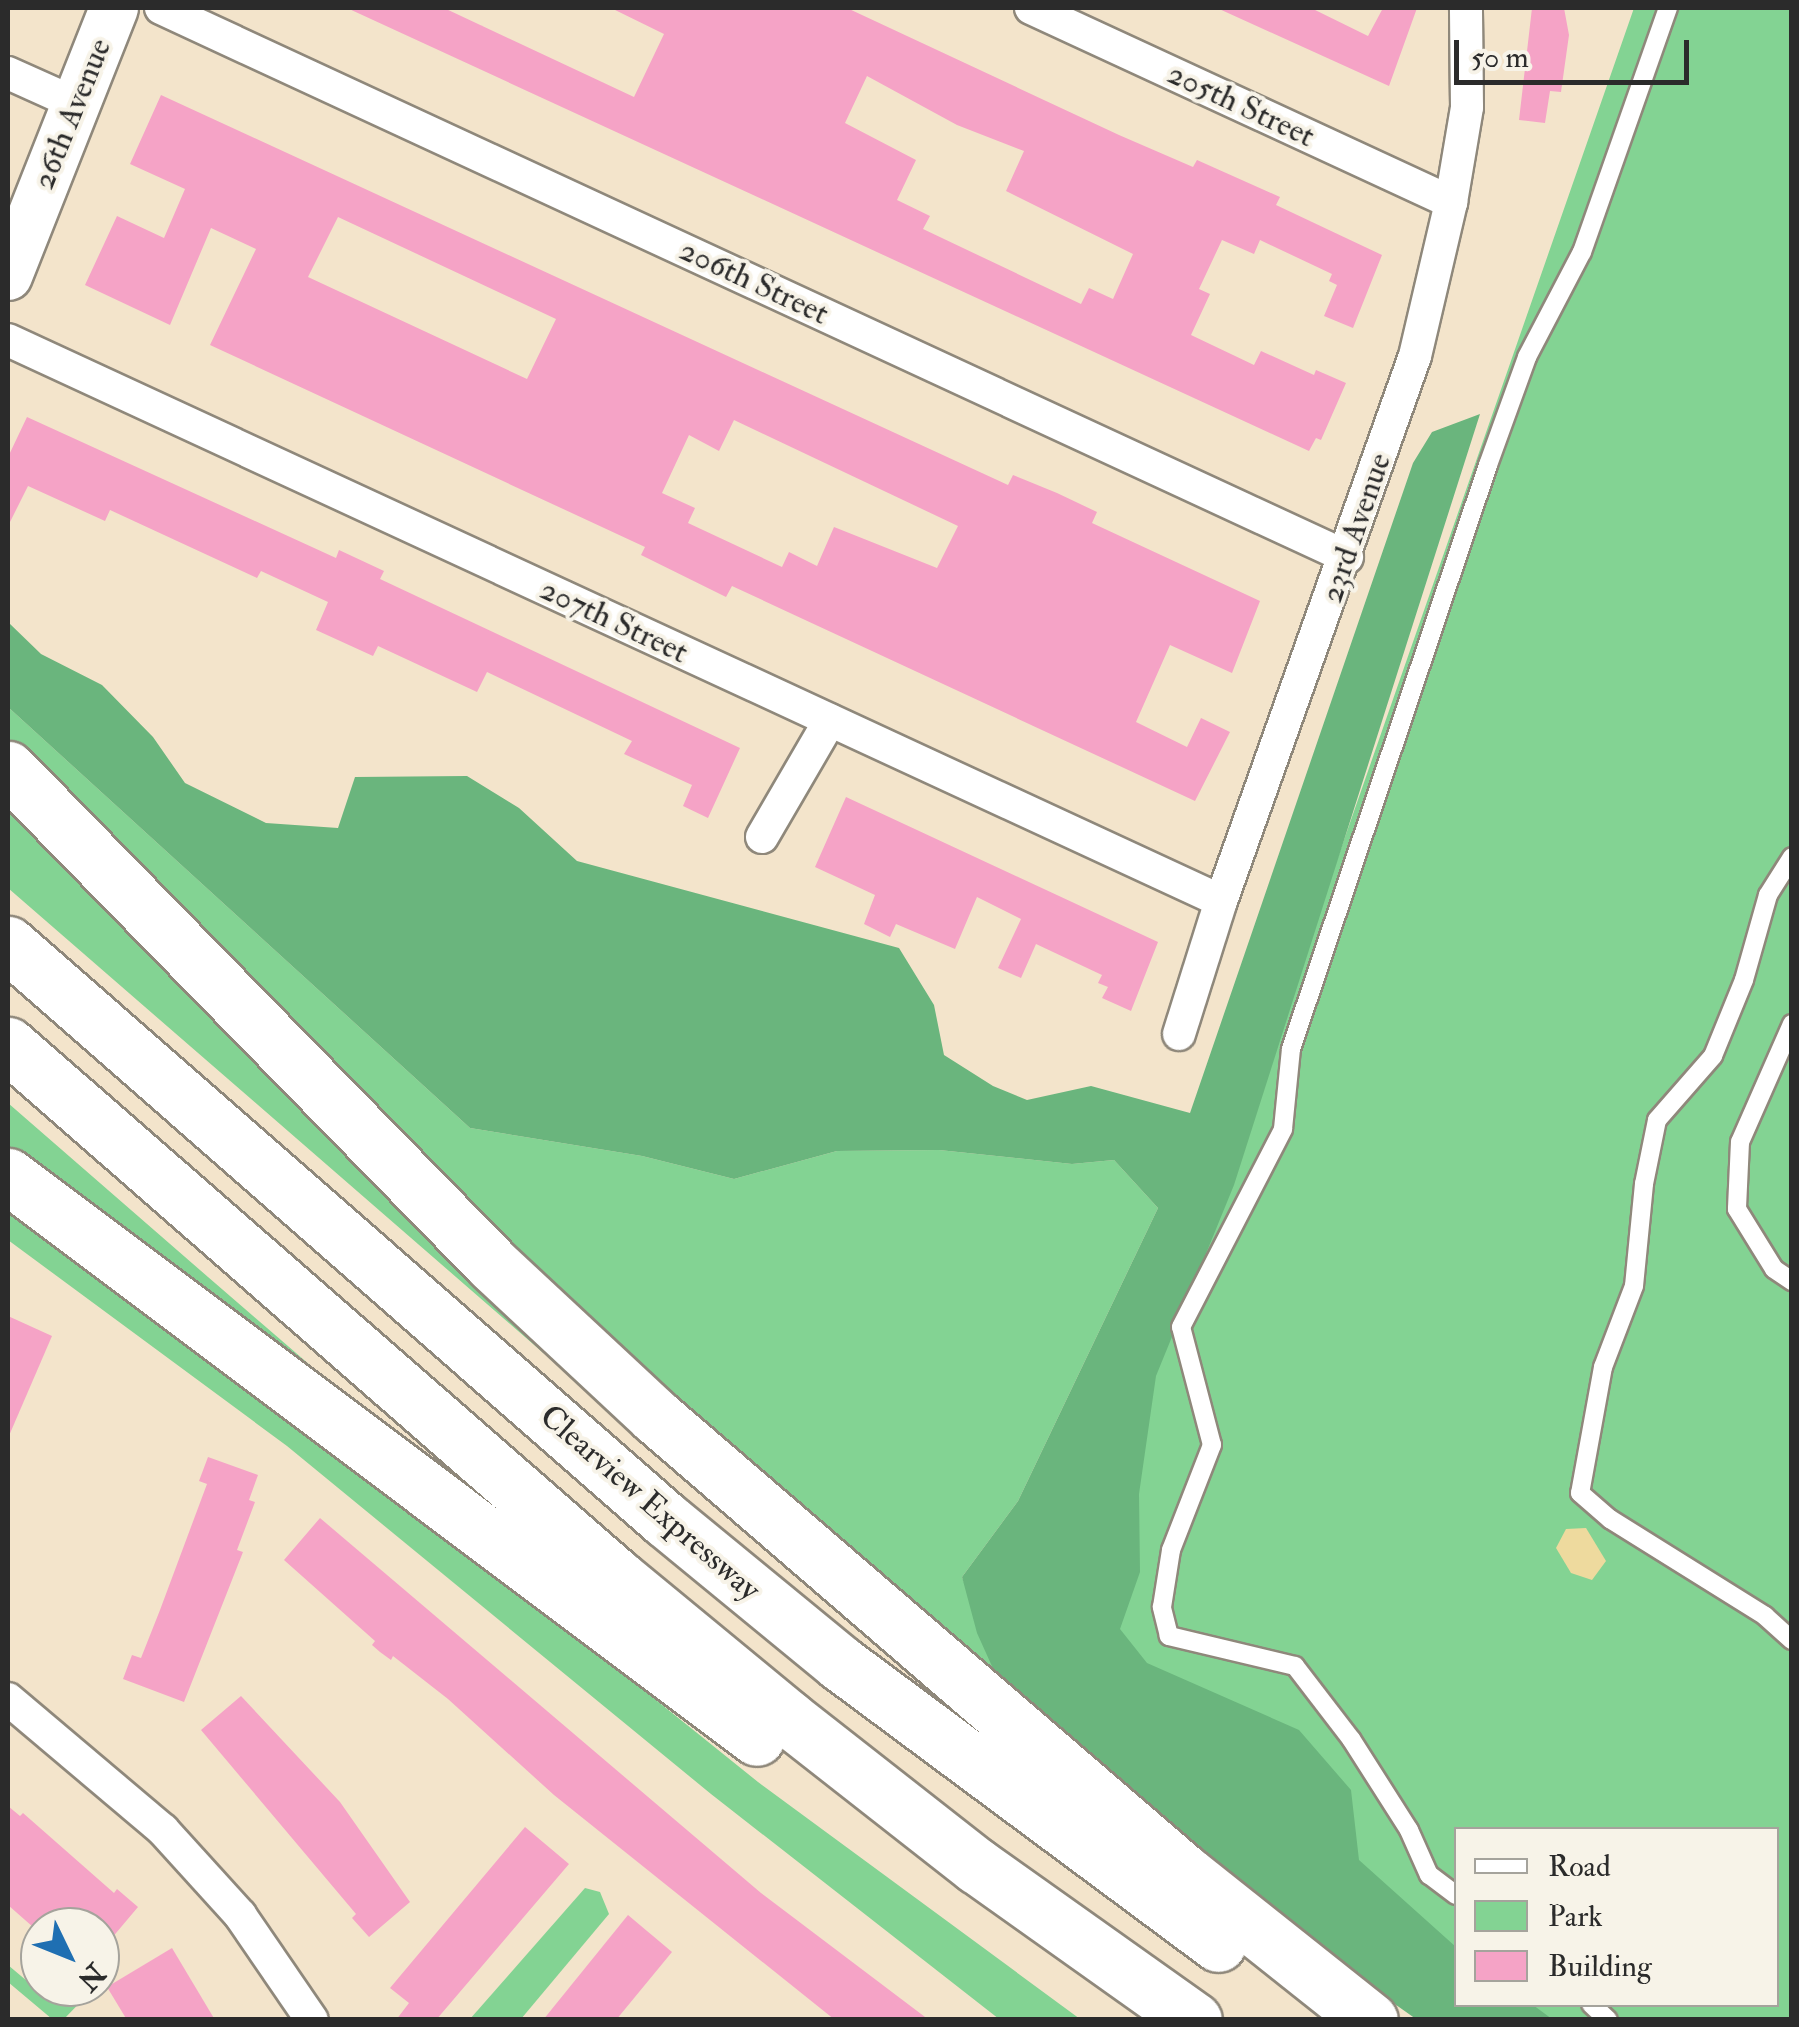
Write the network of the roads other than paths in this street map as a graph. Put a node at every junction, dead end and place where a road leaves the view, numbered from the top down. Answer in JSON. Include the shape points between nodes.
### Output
{"nodes":[{"id":1,"x":114,"y":8,"type":"edge"},
{"id":2,"x":161,"y":8,"type":"edge"},
{"id":3,"x":1030,"y":8,"type":"edge"},
{"id":4,"x":1466,"y":8,"type":"edge"},
{"id":5,"x":1668,"y":8,"type":"edge"},
{"id":6,"x":8,"y":72,"type":"edge"},
{"id":7,"x":77,"y":104,"type":"junction"},
{"id":8,"x":1452,"y":202,"type":"junction"},
{"id":9,"x":8,"y":276,"type":"edge"},
{"id":10,"x":8,"y":340,"type":"edge"},
{"id":11,"x":1347,"y":557,"type":"junction"},
{"id":12,"x":830,"y":720,"type":"junction"},
{"id":13,"x":8,"y":768,"type":"edge"},
{"id":14,"x":762,"y":837,"type":"dead end"},
{"id":15,"x":1792,"y":857,"type":"edge"},
{"id":16,"x":1221,"y":901,"type":"junction"},
{"id":17,"x":8,"y":944,"type":"edge"},
{"id":18,"x":1792,"y":1024,"type":"edge"},
{"id":19,"x":1178,"y":1034,"type":"dead end"},
{"id":20,"x":8,"y":1044,"type":"edge"},
{"id":21,"x":8,"y":1176,"type":"edge"},
{"id":22,"x":1792,"y":1282,"type":"edge"},
{"id":23,"x":1792,"y":1640,"type":"edge"},
{"id":24,"x":8,"y":1699,"type":"edge"},
{"id":25,"x":1454,"y":1893,"type":"edge"},
{"id":26,"x":312,"y":2020,"type":"edge"},
{"id":27,"x":1147,"y":2020,"type":"edge"},
{"id":28,"x":1194,"y":2020,"type":"edge"},
{"id":29,"x":1328,"y":2020,"type":"edge"},
{"id":30,"x":1370,"y":2020,"type":"edge"}],
"edges":[{"from":1,"to":7,"type":"street","name":"26th Avenue"},
{"from":2,"to":11,"type":"street","name":"206th Street"},
{"from":3,"to":8,"type":"street","name":"205th Street"},
{"from":4,"to":8,"type":"street","name":"23rd Avenue","via":[[1467,107]]},
{"from":5,"to":25,"type":"lane","via":[[1582,252],[1527,357],[1488,464],[1291,1050],[1283,1128],[1180,1326],[1212,1446],[1171,1550],[1162,1608],[1169,1636],[1295,1666],[1351,1739],[1429,1874]]},
{"from":6,"to":7,"type":"street"},
{"from":7,"to":9,"type":"street","name":"26th Avenue"},
{"from":8,"to":11,"type":"street","name":"23rd Avenue","via":[[1415,356]]},
{"from":10,"to":12,"type":"street","name":"207th Street"},
{"from":11,"to":16,"type":"street","name":"23rd Avenue"},
{"from":12,"to":14,"type":"street"},
{"from":12,"to":16,"type":"street","name":"207th Street"},
{"from":13,"to":30,"type":"highway","via":[[493,1265],[655,1416],[1185,1872]]},
{"from":15,"to":23,"type":"lane","via":[[1768,895],[1713,1056],[1657,1120],[1634,1286],[1602,1368],[1580,1493]]},
{"from":16,"to":19,"type":"street","name":"23rd Avenue"},
{"from":17,"to":29,"type":"highway","name":"Clearview Expressway","via":[[666,1520],[840,1663]]},
{"from":18,"to":22,"type":"lane","via":[[1740,1142],[1737,1209],[1774,1269]]},
{"from":20,"to":28,"type":"highway","via":[[617,1577],[977,1866]]},
{"from":21,"to":27,"type":"highway","via":[[896,1842]]},
{"from":24,"to":26,"type":"street","via":[[163,1830],[240,1915]]}]}
